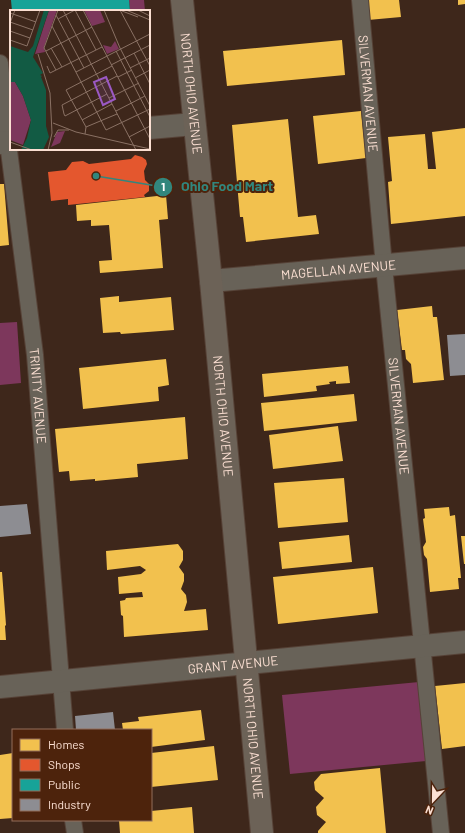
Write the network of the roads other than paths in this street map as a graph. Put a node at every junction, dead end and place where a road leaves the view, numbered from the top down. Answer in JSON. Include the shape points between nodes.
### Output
{"nodes":[{"id":1,"x":182,"y":0,"type":"edge"},
{"id":2,"x":360,"y":0,"type":"edge"},
{"id":3,"x":0,"y":63,"type":"edge"},
{"id":4,"x":194,"y":124,"type":"junction"},
{"id":5,"x":150,"y":128,"type":"edge"},
{"id":6,"x":6,"y":143,"type":"edge"},
{"id":7,"x":465,"y":258,"type":"edge"},
{"id":8,"x":384,"y":266,"type":"junction"},
{"id":9,"x":211,"y":281,"type":"junction"},
{"id":10,"x":465,"y":642,"type":"edge"},
{"id":11,"x":423,"y":646,"type":"junction"},
{"id":12,"x":246,"y":663,"type":"junction"},
{"id":13,"x":60,"y":681,"type":"junction"},
{"id":14,"x":0,"y":687,"type":"edge"},
{"id":15,"x":64,"y":729,"type":"edge"},
{"id":16,"x":73,"y":821,"type":"edge"},
{"id":17,"x":75,"y":833,"type":"edge"},
{"id":18,"x":262,"y":833,"type":"edge"},
{"id":19,"x":441,"y":833,"type":"edge"}],
"edges":[{"from":1,"to":4,"type":"street","name":"NORTH OHIO AVENUE"},
{"from":2,"to":8,"type":"lane","name":"SILVERMAN AVENUE"},
{"from":3,"to":6,"type":"lane","name":"TRINITY AVENUE"},
{"from":4,"to":5,"type":"street"},
{"from":4,"to":9,"type":"street","name":"NORTH OHIO AVENUE"},
{"from":6,"to":13,"type":"lane","name":"TRINITY AVENUE","via":[[35,355]]},
{"from":7,"to":8,"type":"street","name":"MAGELLAN AVENUE"},
{"from":8,"to":9,"type":"street","name":"MAGELLAN AVENUE"},
{"from":8,"to":11,"type":"lane","name":"SILVERMAN AVENUE"},
{"from":9,"to":12,"type":"street","name":"NORTH OHIO AVENUE"},
{"from":10,"to":11,"type":"street","name":"GRANT AVENUE"},
{"from":11,"to":12,"type":"street","name":"GRANT AVENUE"},
{"from":11,"to":19,"type":"lane","name":"SILVERMAN AVENUE"},
{"from":12,"to":13,"type":"street","name":"GRANT AVENUE"},
{"from":12,"to":18,"type":"street","name":"NORTH OHIO AVENUE"},
{"from":13,"to":14,"type":"street","name":"GRANT AVENUE"},
{"from":13,"to":15,"type":"lane","name":"TRINITY AVENUE"},
{"from":16,"to":17,"type":"lane"}]}
